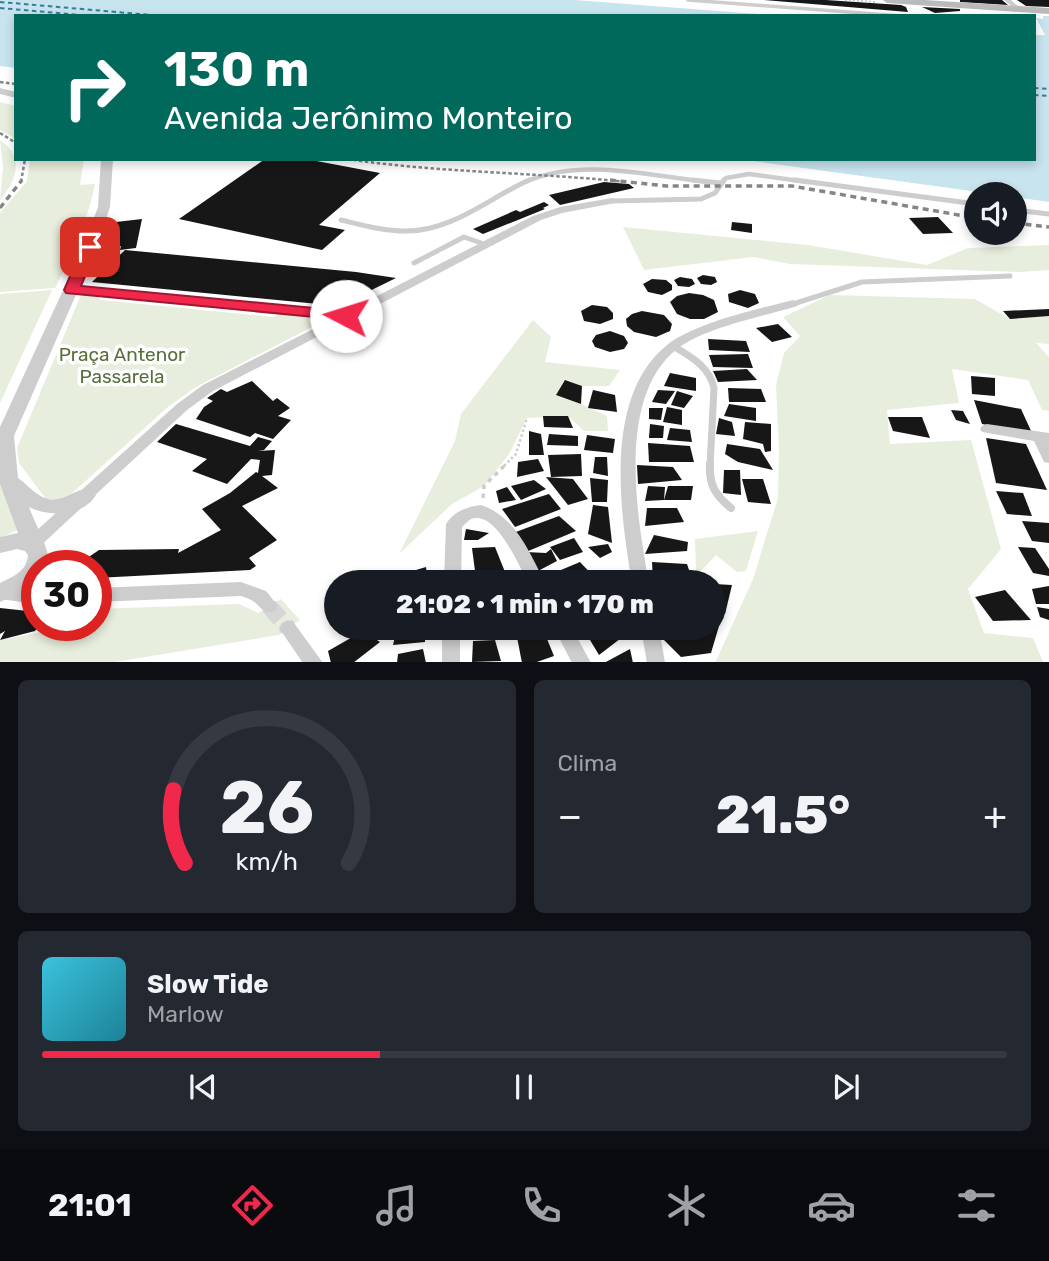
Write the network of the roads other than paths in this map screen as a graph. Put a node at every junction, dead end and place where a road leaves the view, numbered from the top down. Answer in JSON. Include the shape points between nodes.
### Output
{"nodes":[{"id":1,"x":688,"y":0,"type":"edge"},
{"id":2,"x":887,"y":0,"type":"edge"},
{"id":3,"x":1007,"y":0,"type":"edge"},
{"id":4,"x":1018,"y":9,"type":"junction"},
{"id":5,"x":1049,"y":11,"type":"edge"},
{"id":6,"x":875,"y":14,"type":"edge"},
{"id":7,"x":107,"y":161,"type":"edge"},
{"id":8,"x":720,"y":183,"type":"junction"},
{"id":9,"x":612,"y":201,"type":"joint"},
{"id":10,"x":964,"y":202,"type":"edge"},
{"id":11,"x":1027,"y":211,"type":"edge"},
{"id":12,"x":1049,"y":214,"type":"edge"},
{"id":13,"x":341,"y":220,"type":"dead end"},
{"id":14,"x":484,"y":244,"type":"junction"},
{"id":15,"x":414,"y":263,"type":"dead end"},
{"id":16,"x":1010,"y":276,"type":"dead end"},
{"id":17,"x":72,"y":290,"type":"junction"},
{"id":18,"x":793,"y":304,"type":"joint"},
{"id":19,"x":346,"y":316,"type":"junction"},
{"id":20,"x":673,"y":346,"type":"junction"},
{"id":21,"x":987,"y":429,"type":"dead end"},
{"id":22,"x":1044,"y":438,"type":"edge"},
{"id":23,"x":3,"y":442,"type":"edge"},
{"id":24,"x":1049,"y":458,"type":"edge"},
{"id":25,"x":8,"y":480,"type":"junction"},
{"id":26,"x":86,"y":495,"type":"junction"},
{"id":27,"x":731,"y":508,"type":"dead end"},
{"id":28,"x":0,"y":545,"type":"edge"},
{"id":29,"x":27,"y":550,"type":"edge"},
{"id":30,"x":34,"y":550,"type":"edge"},
{"id":31,"x":45,"y":550,"type":"edge"},
{"id":32,"x":452,"y":570,"type":"edge"},
{"id":33,"x":529,"y":570,"type":"edge"},
{"id":34,"x":639,"y":570,"type":"edge"},
{"id":35,"x":21,"y":583,"type":"edge"},
{"id":36,"x":1,"y":593,"type":"edge"},
{"id":37,"x":112,"y":594,"type":"edge"},
{"id":38,"x":21,"y":595,"type":"edge"},
{"id":39,"x":269,"y":606,"type":"tunnel mouth"},
{"id":40,"x":288,"y":628,"type":"tunnel mouth"},
{"id":41,"x":451,"y":640,"type":"edge"},
{"id":42,"x":570,"y":640,"type":"edge"},
{"id":43,"x":652,"y":640,"type":"edge"},
{"id":44,"x":313,"y":662,"type":"edge"},
{"id":45,"x":451,"y":662,"type":"edge"},
{"id":46,"x":581,"y":662,"type":"edge"},
{"id":47,"x":656,"y":662,"type":"edge"}],
"edges":[{"from":1,"to":6,"type":"lane"},
{"from":2,"to":4,"type":"main road"},
{"from":3,"to":4,"type":"street"},
{"from":4,"to":5,"type":"main road"},
{"from":7,"to":17,"type":"street","via":[[99,225]]},
{"from":8,"to":9,"type":"lane","via":[[715,193],[701,199]]},
{"from":8,"to":10,"type":"lane","via":[[731,176],[755,174]]},
{"from":8,"to":13,"type":"lane","via":[[565,170],[535,178],[424,230],[397,231]]},
{"from":9,"to":14,"type":"street","via":[[551,213]]},
{"from":11,"to":12,"type":"lane"},
{"from":14,"to":15,"type":"lane","via":[[464,237]]},
{"from":14,"to":19,"type":"street"},
{"from":16,"to":18,"type":"lane","via":[[862,282]]},
{"from":17,"to":19,"type":"street"},
{"from":17,"to":23,"type":"street"},
{"from":18,"to":20,"type":"street"},
{"from":19,"to":26,"type":"street","via":[[208,387]]},
{"from":20,"to":27,"type":"lane","via":[[711,377],[709,479],[717,497]]},
{"from":20,"to":34,"type":"street","via":[[650,371],[632,425],[629,503]]},
{"from":21,"to":22,"type":"street"},
{"from":22,"to":24,"type":"street"},
{"from":23,"to":25,"type":"street"},
{"from":25,"to":26,"type":"street","via":[[32,502],[45,507],[62,506]]},
{"from":25,"to":30,"type":"street"},
{"from":26,"to":31,"type":"street"},
{"from":28,"to":29,"type":"street","via":[[17,541]]},
{"from":32,"to":33,"type":"street","via":[[454,524],[465,515],[481,512],[502,523]]},
{"from":35,"to":36,"type":"street"},
{"from":36,"to":38,"type":"street"},
{"from":37,"to":39,"type":"street","via":[[241,589],[260,596]]},
{"from":40,"to":44,"type":"street"},
{"from":41,"to":45,"type":"street"},
{"from":42,"to":46,"type":"street"},
{"from":43,"to":47,"type":"street"}]}
